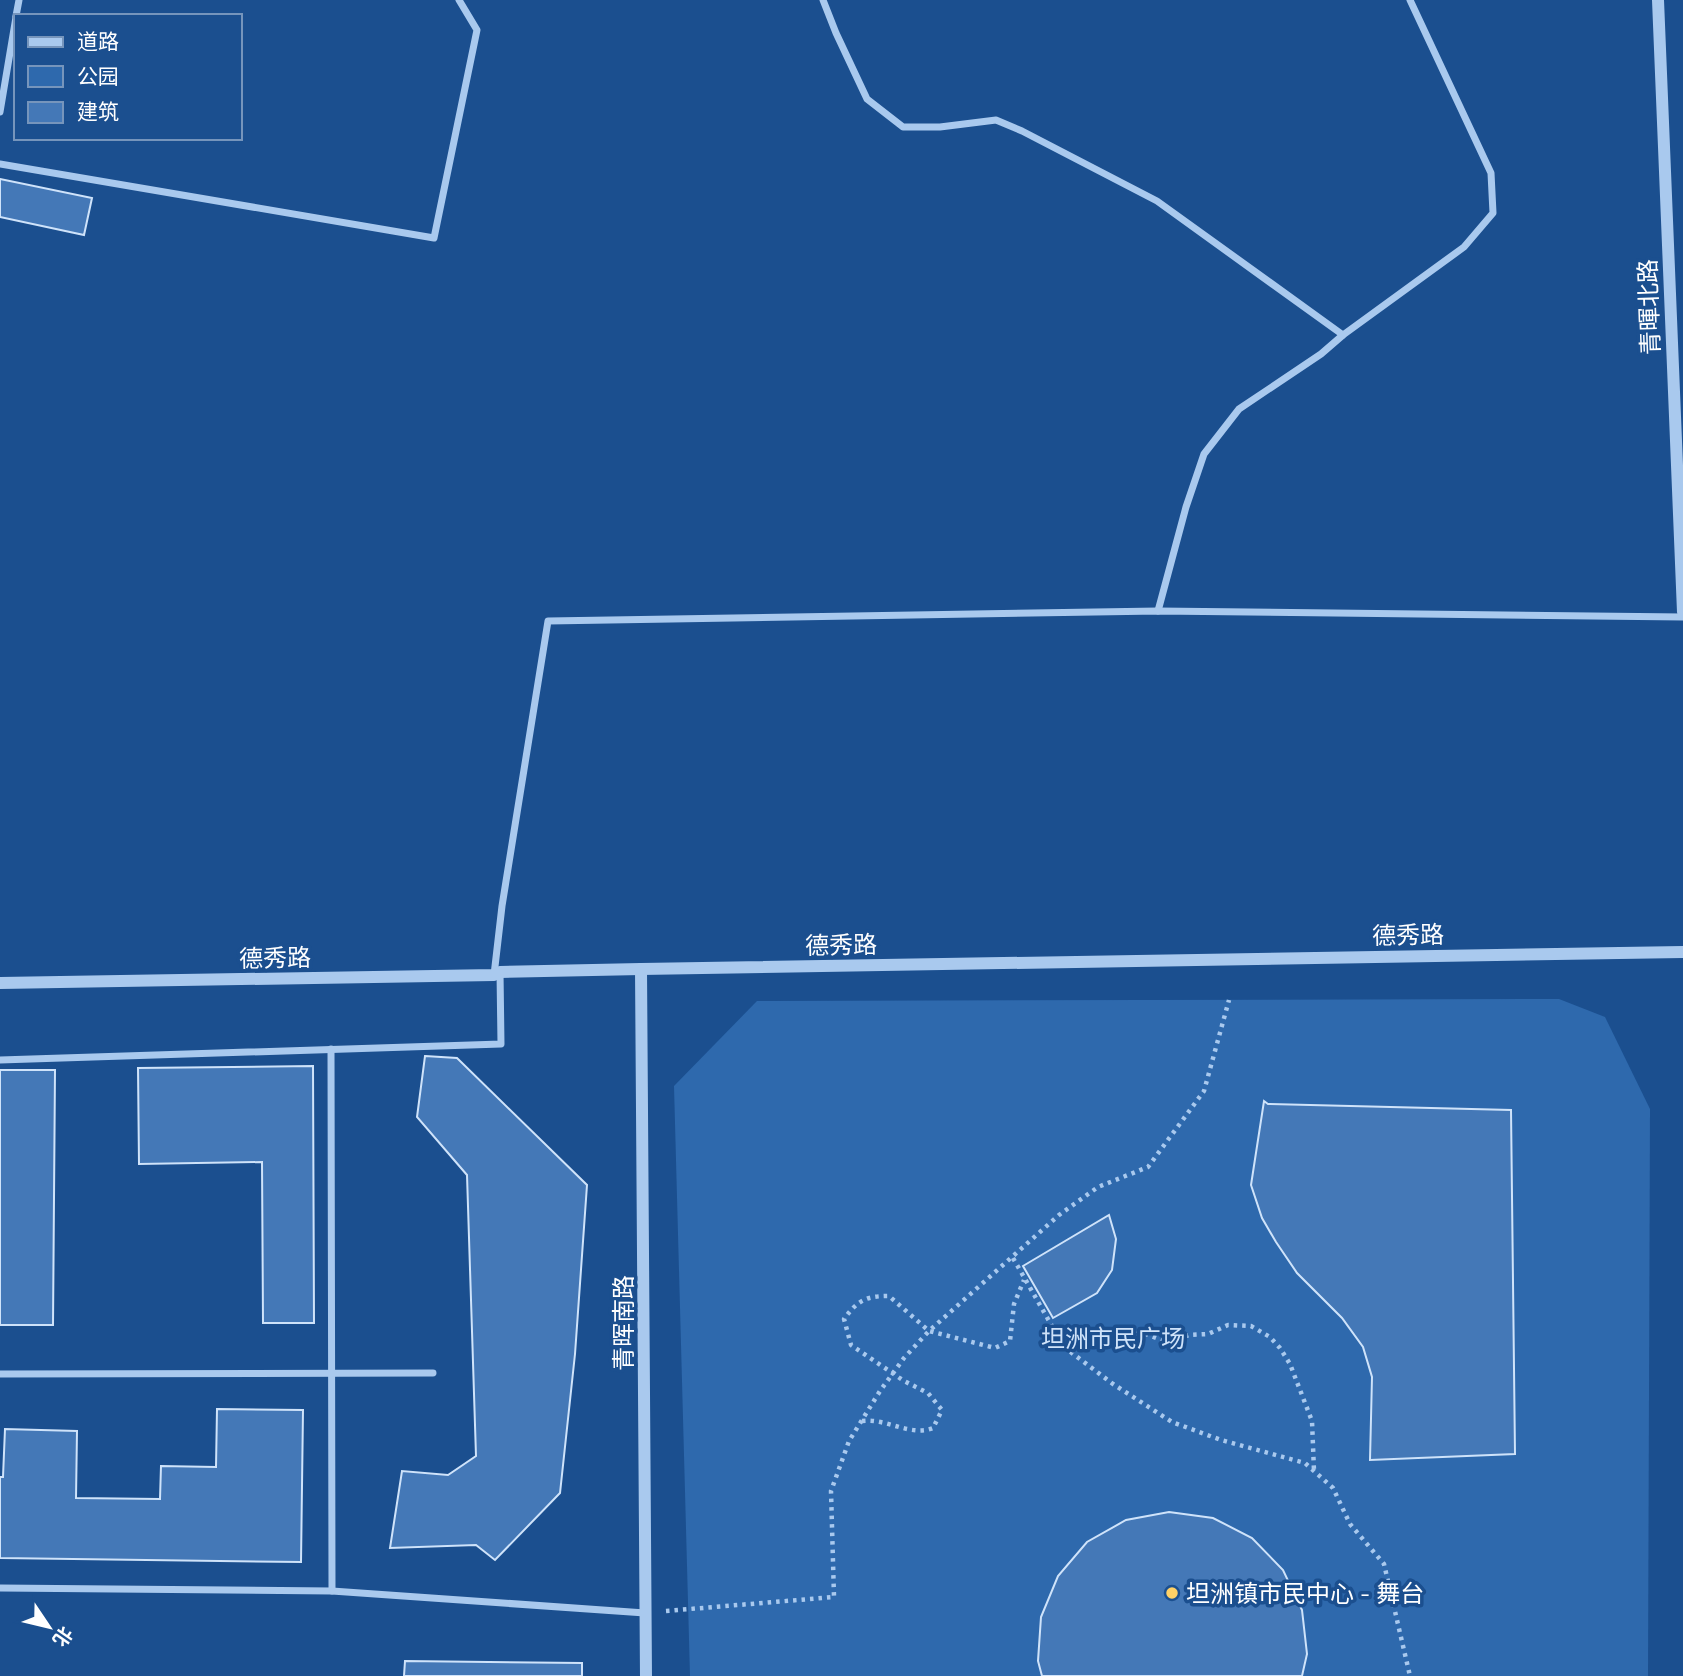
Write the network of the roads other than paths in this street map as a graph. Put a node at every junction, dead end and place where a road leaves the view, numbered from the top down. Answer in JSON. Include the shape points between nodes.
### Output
{"nodes":[{"id":1,"x":459,"y":0,"type":"edge"},
{"id":2,"x":823,"y":0,"type":"edge"},
{"id":3,"x":1410,"y":0,"type":"edge"},
{"id":4,"x":1658,"y":0,"type":"edge"},
{"id":5,"x":14,"y":28,"type":"edge"},
{"id":6,"x":0,"y":112,"type":"edge"},
{"id":7,"x":0,"y":164,"type":"edge"},
{"id":8,"x":1343,"y":335,"type":"junction"},
{"id":9,"x":1158,"y":611,"type":"junction"},
{"id":10,"x":1683,"y":615,"type":"edge"},
{"id":11,"x":1683,"y":952,"type":"edge"},
{"id":12,"x":641,"y":969,"type":"junction"},
{"id":13,"x":497,"y":974,"type":"junction"},
{"id":14,"x":0,"y":983,"type":"edge"},
{"id":15,"x":331,"y":1049,"type":"junction"},
{"id":16,"x":0,"y":1060,"type":"edge"},
{"id":17,"x":331,"y":1373,"type":"junction"},
{"id":18,"x":433,"y":1373,"type":"dead end"},
{"id":19,"x":0,"y":1374,"type":"edge"},
{"id":20,"x":0,"y":1588,"type":"edge"},
{"id":21,"x":331,"y":1591,"type":"junction"},
{"id":22,"x":645,"y":1613,"type":"junction"},
{"id":23,"x":646,"y":1676,"type":"edge"}],
"edges":[{"from":1,"to":7,"type":"street","via":[[477,30],[434,238]]},
{"from":2,"to":8,"type":"street","via":[[867,99],[903,127],[996,121],[1022,131],[1157,201]]},
{"from":3,"to":8,"type":"street","via":[[1491,173],[1493,213],[1464,247]]},
{"from":4,"to":10,"type":"street","name":"青暉北路"},
{"from":5,"to":6,"type":"street"},
{"from":8,"to":9,"type":"street","via":[[1239,409],[1204,454]]},
{"from":9,"to":10,"type":"street"},
{"from":9,"to":13,"type":"street","via":[[548,621],[502,906]]},
{"from":11,"to":12,"type":"street","name":"德秀路"},
{"from":12,"to":13,"type":"street","name":"德秀路"},
{"from":12,"to":22,"type":"street","name":"青晖南路"},
{"from":13,"to":14,"type":"street","name":"德秀路"},
{"from":13,"to":15,"type":"street","via":[[501,1044]]},
{"from":15,"to":16,"type":"street"},
{"from":15,"to":17,"type":"street"},
{"from":17,"to":18,"type":"street"},
{"from":17,"to":19,"type":"street"},
{"from":17,"to":21,"type":"street"},
{"from":20,"to":21,"type":"street"},
{"from":21,"to":22,"type":"street"},
{"from":22,"to":23,"type":"street","name":"青晖南路"}]}
